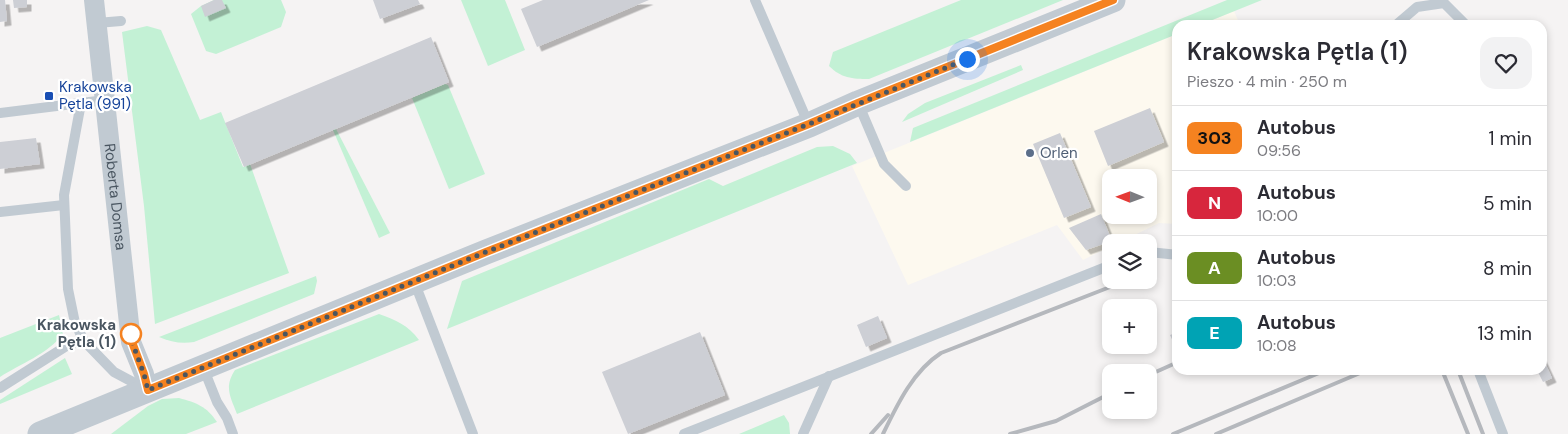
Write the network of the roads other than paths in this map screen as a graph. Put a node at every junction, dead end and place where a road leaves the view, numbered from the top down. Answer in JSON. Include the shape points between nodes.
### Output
{"nodes":[{"id":1,"x":94,"y":0,"type":"edge"},
{"id":2,"x":755,"y":0,"type":"edge"},
{"id":3,"x":1113,"y":0,"type":"edge"},
{"id":4,"x":1402,"y":20,"type":"edge"},
{"id":5,"x":1461,"y":20,"type":"edge"},
{"id":6,"x":121,"y":21,"type":"dead end"},
{"id":7,"x":97,"y":23,"type":"junction"},
{"id":8,"x":106,"y":100,"type":"junction"},
{"id":9,"x":858,"y":103,"type":"junction"},
{"id":10,"x":81,"y":104,"type":"junction"},
{"id":11,"x":0,"y":113,"type":"edge"},
{"id":12,"x":809,"y":124,"type":"junction"},
{"id":13,"x":906,"y":186,"type":"dead end"},
{"id":14,"x":64,"y":205,"type":"junction"},
{"id":15,"x":0,"y":212,"type":"edge"},
{"id":16,"x":1157,"y":253,"type":"edge"},
{"id":17,"x":1172,"y":254,"type":"edge"},
{"id":18,"x":1102,"y":269,"type":"edge"},
{"id":19,"x":414,"y":281,"type":"junction"},
{"id":20,"x":84,"y":341,"type":"junction"},
{"id":21,"x":203,"y":367,"type":"junction"},
{"id":22,"x":1480,"y":375,"type":"edge"},
{"id":23,"x":829,"y":376,"type":"junction"},
{"id":24,"x":0,"y":388,"type":"edge"},
{"id":25,"x":148,"y":390,"type":"junction"},
{"id":26,"x":40,"y":434,"type":"edge"},
{"id":27,"x":233,"y":434,"type":"edge"},
{"id":28,"x":473,"y":434,"type":"edge"},
{"id":29,"x":684,"y":434,"type":"edge"},
{"id":30,"x":803,"y":434,"type":"edge"},
{"id":31,"x":1503,"y":434,"type":"edge"}],
"edges":[{"from":1,"to":7,"type":"street","name":"Roberta Domsa"},
{"from":2,"to":12,"type":"lane"},
{"from":3,"to":9,"type":"street"},
{"from":4,"to":5,"type":"lane","via":[[1417,7],[1444,4]]},
{"from":6,"to":7,"type":"lane"},
{"from":7,"to":8,"type":"street","name":"Roberta Domsa"},
{"from":8,"to":10,"type":"lane"},
{"from":8,"to":25,"type":"street","name":"Roberta Domsa","via":[[132,342]]},
{"from":9,"to":12,"type":"street"},
{"from":9,"to":13,"type":"lane","via":[[884,164]]},
{"from":10,"to":11,"type":"lane"},
{"from":10,"to":14,"type":"lane"},
{"from":12,"to":19,"type":"street"},
{"from":14,"to":15,"type":"lane"},
{"from":14,"to":20,"type":"lane","via":[[68,289],[75,323]]},
{"from":16,"to":17,"type":"lane"},
{"from":18,"to":23,"type":"lane"},
{"from":19,"to":21,"type":"street"},
{"from":19,"to":28,"type":"lane"},
{"from":20,"to":24,"type":"lane","via":[[68,345]]},
{"from":20,"to":25,"type":"lane","via":[[114,372]]},
{"from":21,"to":25,"type":"street"},
{"from":21,"to":27,"type":"lane"},
{"from":22,"to":31,"type":"lane"},
{"from":23,"to":29,"type":"lane"},
{"from":23,"to":30,"type":"lane"},
{"from":25,"to":26,"type":"street"}]}
